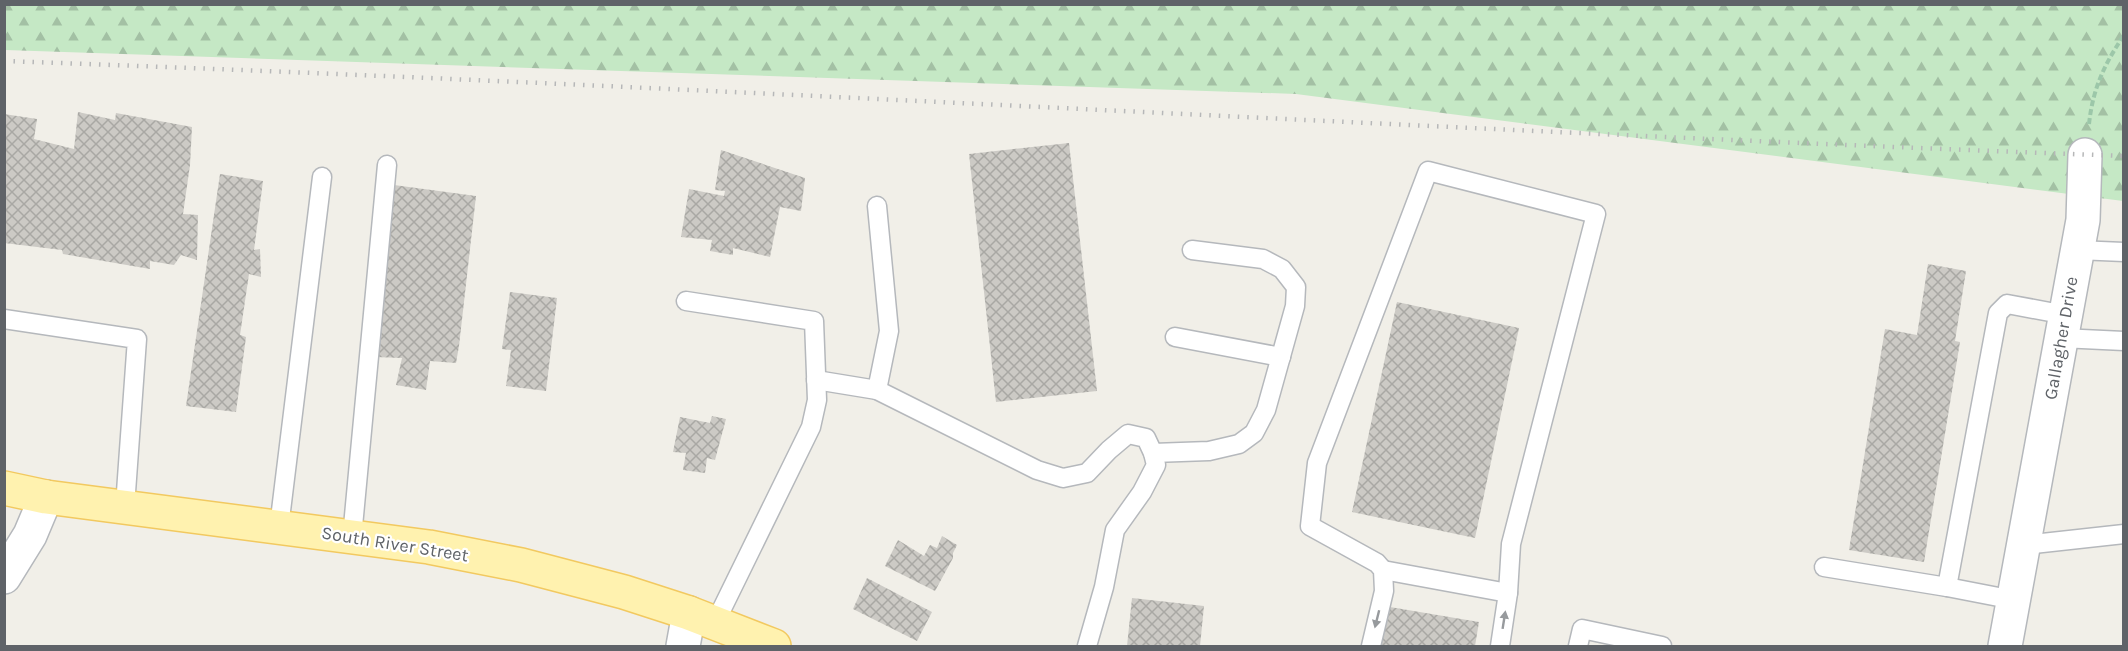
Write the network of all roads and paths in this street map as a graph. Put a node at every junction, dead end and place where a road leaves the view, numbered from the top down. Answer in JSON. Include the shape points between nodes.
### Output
{"nodes":[{"id":1,"x":2124,"y":35,"type":"edge"},
{"id":2,"x":2085,"y":155,"type":"joint"},
{"id":3,"x":387,"y":165,"type":"dead end"},
{"id":4,"x":322,"y":177,"type":"dead end"},
{"id":5,"x":877,"y":206,"type":"dead end"},
{"id":6,"x":1192,"y":250,"type":"dead end"},
{"id":7,"x":2077,"y":250,"type":"junction"},
{"id":8,"x":2124,"y":252,"type":"edge"},
{"id":9,"x":686,"y":301,"type":"dead end"},
{"id":10,"x":4,"y":319,"type":"edge"},
{"id":11,"x":2064,"y":326,"type":"junction"},
{"id":12,"x":1174,"y":337,"type":"dead end"},
{"id":13,"x":2124,"y":341,"type":"edge"},
{"id":14,"x":1281,"y":357,"type":"junction"},
{"id":15,"x":816,"y":380,"type":"junction"},
{"id":16,"x":877,"y":390,"type":"junction"},
{"id":17,"x":1153,"y":453,"type":"junction"},
{"id":18,"x":4,"y":488,"type":"edge"},
{"id":19,"x":46,"y":497,"type":"junction"},
{"id":20,"x":125,"y":506,"type":"junction"},
{"id":21,"x":279,"y":526,"type":"junction"},
{"id":22,"x":2124,"y":534,"type":"edge"},
{"id":23,"x":352,"y":537,"type":"junction"},
{"id":24,"x":2024,"y":545,"type":"junction"},
{"id":25,"x":1824,"y":567,"type":"dead end"},
{"id":26,"x":1383,"y":570,"type":"junction"},
{"id":27,"x":4,"y":577,"type":"edge"},
{"id":28,"x":1947,"y":587,"type":"junction"},
{"id":29,"x":1509,"y":593,"type":"junction"},
{"id":30,"x":2014,"y":600,"type":"junction"},
{"id":31,"x":702,"y":618,"type":"junction"},
{"id":32,"x":683,"y":646,"type":"edge"},
{"id":33,"x":774,"y":646,"type":"edge"},
{"id":34,"x":1087,"y":646,"type":"edge"},
{"id":35,"x":1371,"y":646,"type":"edge"},
{"id":36,"x":1500,"y":646,"type":"edge"},
{"id":37,"x":1578,"y":646,"type":"edge"},
{"id":38,"x":1662,"y":646,"type":"edge"},
{"id":39,"x":2006,"y":646,"type":"edge"}],
"edges":[{"from":1,"to":2,"type":"path","via":[[2097,83]]},
{"from":2,"to":7,"type":"street","name":"Gallagher Drive","via":[[2083,220]]},
{"from":3,"to":23,"type":"lane"},
{"from":4,"to":21,"type":"lane"},
{"from":5,"to":16,"type":"lane","via":[[889,331]]},
{"from":6,"to":14,"type":"lane","via":[[1263,259],[1282,269],[1296,287],[1295,306]]},
{"from":7,"to":8,"type":"lane"},
{"from":7,"to":11,"type":"street","name":"Gallagher Drive"},
{"from":9,"to":15,"type":"lane","via":[[814,321]]},
{"from":10,"to":20,"type":"lane","via":[[137,339]]},
{"from":11,"to":13,"type":"lane"},
{"from":11,"to":24,"type":"street","name":"Gallagher Drive"},
{"from":11,"to":28,"type":"lane","via":[[2007,304],[1998,313]]},
{"from":12,"to":14,"type":"lane"},
{"from":14,"to":17,"type":"lane","via":[[1266,410],[1254,433],[1239,444],[1209,451]]},
{"from":15,"to":16,"type":"lane"},
{"from":15,"to":31,"type":"lane","via":[[817,400],[811,427]]},
{"from":16,"to":17,"type":"lane","via":[[1037,470],[1063,478],[1087,473],[1128,434],[1146,438]]},
{"from":17,"to":34,"type":"lane","via":[[1156,465],[1115,530]]},
{"from":18,"to":19,"type":"main road","name":"South River Street"},
{"from":19,"to":20,"type":"main road","name":"South River Street"},
{"from":19,"to":27,"type":"street","via":[[30,535]]},
{"from":20,"to":21,"type":"main road","name":"South River Street"},
{"from":21,"to":23,"type":"main road","name":"South River Street"},
{"from":22,"to":24,"type":"lane"},
{"from":23,"to":31,"type":"main road","name":"South River Street","via":[[521,565],[624,592]]},
{"from":24,"to":30,"type":"street","name":"Gallagher Drive"},
{"from":25,"to":28,"type":"lane"},
{"from":26,"to":29,"type":"lane"},
{"from":26,"to":29,"type":"lane","via":[[1310,526],[1317,463],[1428,171],[1596,214],[1511,544]]},
{"from":26,"to":35,"type":"lane","one_way":true,"via":[[1384,591]]},
{"from":28,"to":30,"type":"lane"},
{"from":36,"to":29,"type":"lane","one_way":true},
{"from":30,"to":39,"type":"street","name":"Gallagher Drive"},
{"from":31,"to":32,"type":"street"},
{"from":31,"to":33,"type":"main road","name":"South River Street"},
{"from":37,"to":38,"type":"lane","via":[[1582,629]]}]}
